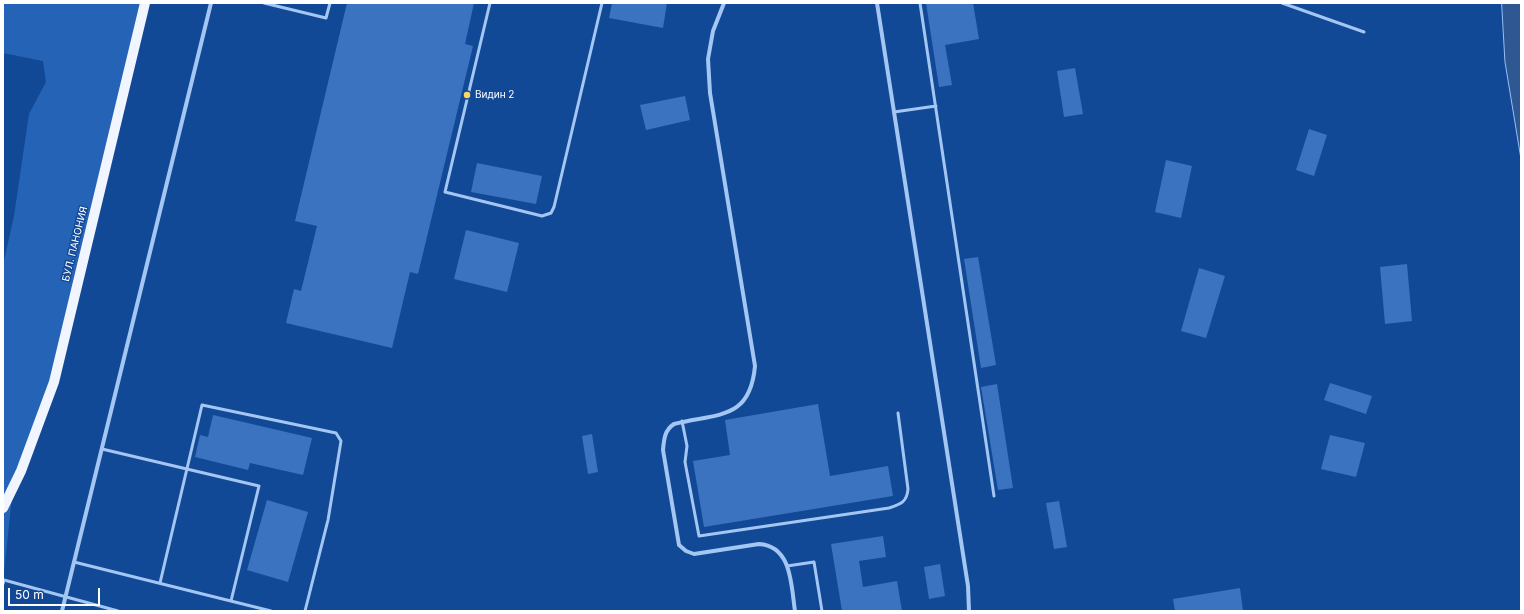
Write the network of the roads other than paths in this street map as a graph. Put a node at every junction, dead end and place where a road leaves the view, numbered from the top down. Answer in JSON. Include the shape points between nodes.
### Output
{"nodes":[{"id":1,"x":145,"y":3,"type":"edge"},
{"id":2,"x":211,"y":3,"type":"edge"},
{"id":3,"x":264,"y":3,"type":"edge"},
{"id":4,"x":330,"y":3,"type":"edge"},
{"id":5,"x":490,"y":3,"type":"edge"},
{"id":6,"x":602,"y":3,"type":"edge"},
{"id":7,"x":724,"y":3,"type":"edge"},
{"id":8,"x":877,"y":3,"type":"edge"},
{"id":9,"x":920,"y":3,"type":"edge"},
{"id":10,"x":1282,"y":3,"type":"edge"},
{"id":11,"x":1364,"y":32,"type":"dead end"},
{"id":12,"x":936,"y":106,"type":"junction"},
{"id":13,"x":894,"y":112,"type":"junction"},
{"id":14,"x":898,"y":413,"type":"dead end"},
{"id":15,"x":682,"y":421,"type":"junction"},
{"id":16,"x":102,"y":449,"type":"junction"},
{"id":17,"x":187,"y":469,"type":"junction"},
{"id":18,"x":13,"y":486,"type":"junction"},
{"id":19,"x":994,"y":496,"type":"dead end"},
{"id":20,"x":3,"y":498,"type":"edge"},
{"id":21,"x":3,"y":504,"type":"edge"},
{"id":22,"x":3,"y":508,"type":"edge"},
{"id":23,"x":74,"y":562,"type":"junction"},
{"id":24,"x":787,"y":566,"type":"junction"},
{"id":25,"x":160,"y":583,"type":"junction"},
{"id":26,"x":3,"y":584,"type":"edge"},
{"id":27,"x":65,"y":596,"type":"junction"},
{"id":28,"x":231,"y":601,"type":"junction"},
{"id":29,"x":62,"y":611,"type":"edge"},
{"id":30,"x":118,"y":611,"type":"edge"},
{"id":31,"x":271,"y":611,"type":"edge"},
{"id":32,"x":305,"y":611,"type":"edge"},
{"id":33,"x":795,"y":611,"type":"edge"},
{"id":34,"x":822,"y":611,"type":"edge"},
{"id":35,"x":968,"y":611,"type":"edge"}],
"edges":[{"from":1,"to":18,"type":"main road","name":"БУЛ. ПАНОНИЯ","via":[[54,382]]},
{"from":2,"to":16,"type":"street"},
{"from":3,"to":4,"type":"lane","via":[[326,18]]},
{"from":5,"to":6,"type":"lane","via":[[445,192],[542,216],[551,213],[554,207]]},
{"from":7,"to":15,"type":"street","via":[[713,31],[708,59],[710,93],[754,366],[754,380],[750,393],[734,410]]},
{"from":8,"to":13,"type":"street"},
{"from":9,"to":12,"type":"lane"},
{"from":10,"to":11,"type":"lane"},
{"from":12,"to":13,"type":"lane"},
{"from":12,"to":19,"type":"lane"},
{"from":13,"to":35,"type":"street","via":[[968,586]]},
{"from":14,"to":15,"type":"lane","via":[[908,489],[908,497],[901,504],[889,508],[699,536],[685,462],[687,446]]},
{"from":15,"to":24,"type":"street","via":[[667,428],[663,450],[679,545],[694,554],[759,544],[769,545],[779,551]]},
{"from":16,"to":17,"type":"lane"},
{"from":16,"to":23,"type":"street"},
{"from":17,"to":25,"type":"lane"},
{"from":17,"to":28,"type":"lane","via":[[259,486]]},
{"from":17,"to":32,"type":"lane","via":[[202,406],[336,433],[340,437],[328,520]]},
{"from":18,"to":20,"type":"main road"},
{"from":18,"to":21,"type":"main road"},
{"from":18,"to":22,"type":"main road"},
{"from":23,"to":25,"type":"lane"},
{"from":23,"to":27,"type":"street"},
{"from":24,"to":33,"type":"street"},
{"from":24,"to":34,"type":"lane","via":[[814,562]]},
{"from":25,"to":28,"type":"lane"},
{"from":26,"to":27,"type":"lane","via":[[4,580]]},
{"from":27,"to":29,"type":"street"},
{"from":27,"to":30,"type":"lane"},
{"from":28,"to":31,"type":"lane"}]}
